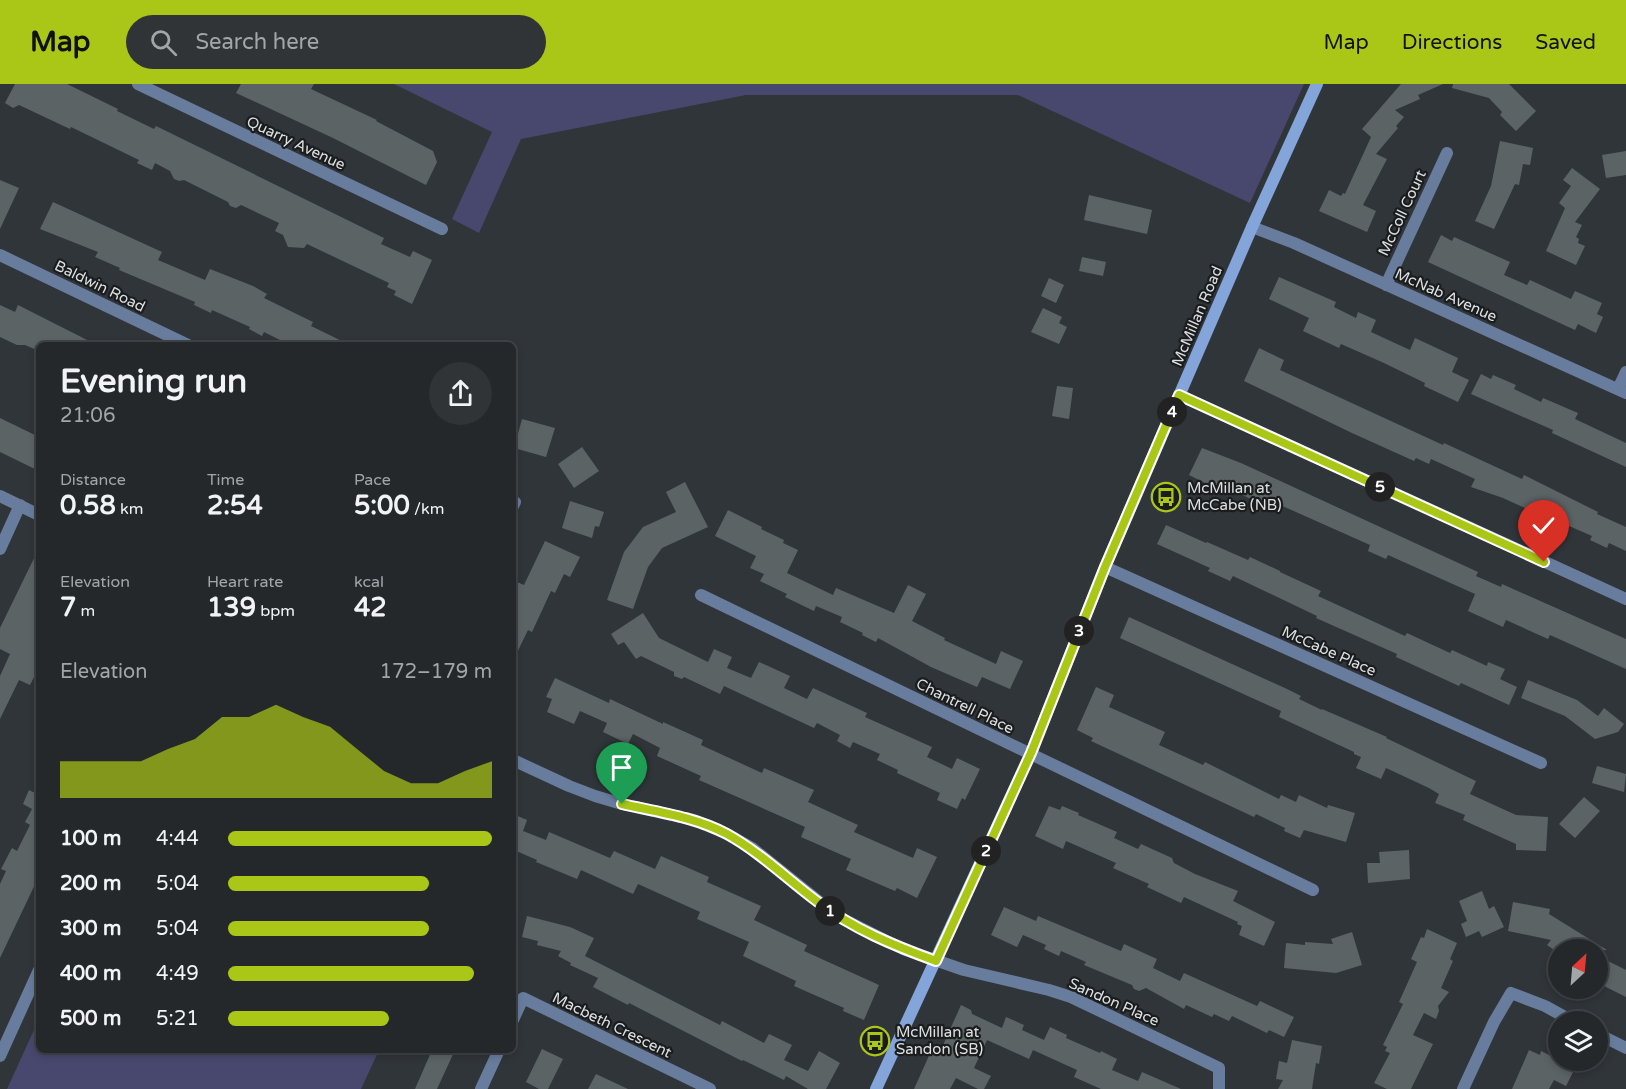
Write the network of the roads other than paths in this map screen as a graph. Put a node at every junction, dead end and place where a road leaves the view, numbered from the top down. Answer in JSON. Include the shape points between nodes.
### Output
{"nodes":[{"id":1,"x":138,"y":84,"type":"edge"},
{"id":2,"x":1317,"y":84,"type":"edge"},
{"id":3,"x":1446,"y":153,"type":"dead end"},
{"id":4,"x":1252,"y":227,"type":"junction"},
{"id":5,"x":442,"y":229,"type":"dead end"},
{"id":6,"x":0,"y":255,"type":"edge"},
{"id":7,"x":1386,"y":285,"type":"junction"},
{"id":8,"x":182,"y":342,"type":"edge"},
{"id":9,"x":1626,"y":372,"type":"edge"},
{"id":10,"x":1622,"y":391,"type":"edge"},
{"id":11,"x":1179,"y":395,"type":"junction"},
{"id":12,"x":0,"y":496,"type":"edge"},
{"id":13,"x":20,"y":505,"type":"junction"},
{"id":14,"x":36,"y":513,"type":"edge"},
{"id":15,"x":0,"y":549,"type":"edge"},
{"id":16,"x":1105,"y":567,"type":"junction"},
{"id":17,"x":701,"y":595,"type":"dead end"},
{"id":18,"x":1626,"y":599,"type":"edge"},
{"id":19,"x":1031,"y":753,"type":"junction"},
{"id":20,"x":516,"y":761,"type":"edge"},
{"id":21,"x":1541,"y":763,"type":"dead end"},
{"id":22,"x":1313,"y":890,"type":"dead end"},
{"id":23,"x":936,"y":961,"type":"junction"},
{"id":24,"x":36,"y":977,"type":"edge"},
{"id":25,"x":1554,"y":1011,"type":"edge"},
{"id":26,"x":516,"y":1013,"type":"edge"},
{"id":27,"x":1608,"y":1039,"type":"edge"},
{"id":28,"x":1626,"y":1048,"type":"edge"},
{"id":29,"x":498,"y":1053,"type":"edge"},
{"id":30,"x":0,"y":1056,"type":"edge"},
{"id":31,"x":481,"y":1089,"type":"edge"},
{"id":32,"x":710,"y":1089,"type":"edge"},
{"id":33,"x":876,"y":1089,"type":"edge"},
{"id":34,"x":1219,"y":1089,"type":"edge"},
{"id":35,"x":1463,"y":1089,"type":"edge"}],
"edges":[{"from":1,"to":5,"type":"street","name":"Quarry Avenue"},
{"from":2,"to":4,"type":"main road","name":"McMillan Road"},
{"from":3,"to":7,"type":"street","name":"McColl Court"},
{"from":4,"to":7,"type":"street","name":"McNab Avenue"},
{"from":4,"to":11,"type":"main road","name":"McMillan Road"},
{"from":6,"to":8,"type":"street","name":"Baldwin Road"},
{"from":7,"to":10,"type":"street","name":"McNab Avenue"},
{"from":9,"to":10,"type":"street"},
{"from":11,"to":16,"type":"main road","name":"McMillan Road"},
{"from":11,"to":18,"type":"street"},
{"from":12,"to":13,"type":"street"},
{"from":13,"to":14,"type":"street"},
{"from":13,"to":15,"type":"street"},
{"from":16,"to":19,"type":"main road","name":"McMillan Road"},
{"from":16,"to":21,"type":"street","name":"McCabe Place"},
{"from":17,"to":19,"type":"street","name":"Chantrell Place"},
{"from":19,"to":22,"type":"street","name":"Chantrell Place"},
{"from":19,"to":23,"type":"main road","name":"McMillan Road"},
{"from":20,"to":23,"type":"street","via":[[595,796],[694,820],[725,833],[752,848],[837,915],[903,949]]},
{"from":23,"to":33,"type":"main road","name":"McMillan Road"},
{"from":23,"to":34,"type":"street","name":"Sandon Place","via":[[1071,997],[1219,1068]]},
{"from":24,"to":30,"type":"street"},
{"from":25,"to":35,"type":"street","via":[[1510,993]]},
{"from":26,"to":32,"type":"street","name":"Macbeth Crescent","via":[[523,998]]},
{"from":27,"to":28,"type":"street"},
{"from":29,"to":31,"type":"street"}]}
